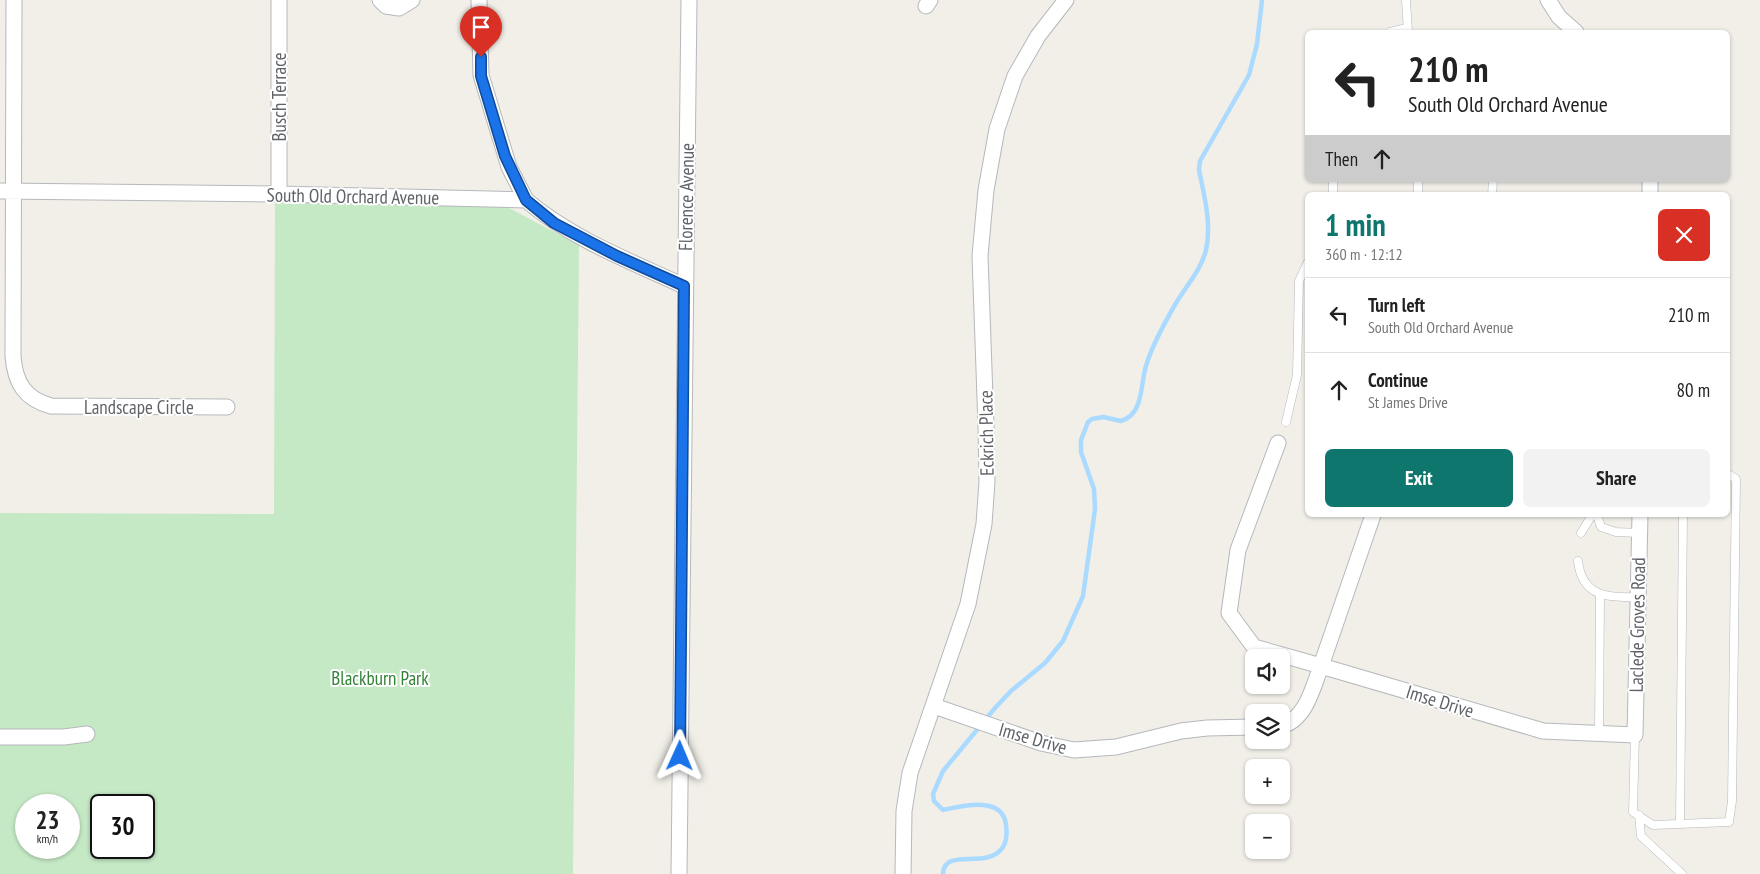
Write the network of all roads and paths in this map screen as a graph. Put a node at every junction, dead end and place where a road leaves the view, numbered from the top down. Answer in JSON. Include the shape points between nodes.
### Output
{"nodes":[{"id":1,"x":14,"y":0,"type":"edge"},
{"id":2,"x":279,"y":0,"type":"edge"},
{"id":3,"x":380,"y":0,"type":"edge"},
{"id":4,"x":412,"y":0,"type":"edge"},
{"id":5,"x":479,"y":0,"type":"edge"},
{"id":6,"x":689,"y":0,"type":"edge"},
{"id":7,"x":1066,"y":0,"type":"edge"},
{"id":8,"x":1406,"y":0,"type":"edge"},
{"id":9,"x":1548,"y":0,"type":"edge"},
{"id":10,"x":1408,"y":30,"type":"edge"},
{"id":11,"x":1574,"y":30,"type":"edge"},
{"id":12,"x":7,"y":191,"type":"edge"},
{"id":13,"x":279,"y":194,"type":"junction"},
{"id":14,"x":526,"y":200,"type":"junction"},
{"id":15,"x":1305,"y":268,"type":"edge"},
{"id":16,"x":684,"y":286,"type":"junction"},
{"id":17,"x":227,"y":407,"type":"dead end"},
{"id":18,"x":1286,"y":422,"type":"dead end"},
{"id":19,"x":1278,"y":443,"type":"dead end"},
{"id":20,"x":1730,"y":475,"type":"edge"},
{"id":21,"x":1372,"y":517,"type":"edge"},
{"id":22,"x":1591,"y":517,"type":"edge"},
{"id":23,"x":1597,"y":517,"type":"edge"},
{"id":24,"x":1640,"y":517,"type":"edge"},
{"id":25,"x":1683,"y":517,"type":"edge"},
{"id":26,"x":1581,"y":533,"type":"dead end"},
{"id":27,"x":1640,"y":533,"type":"junction"},
{"id":28,"x":1578,"y":561,"type":"dead end"},
{"id":29,"x":1600,"y":594,"type":"junction"},
{"id":30,"x":1638,"y":597,"type":"junction"},
{"id":31,"x":1321,"y":666,"type":"junction"},
{"id":32,"x":934,"y":706,"type":"junction"},
{"id":33,"x":1290,"y":722,"type":"edge"},
{"id":34,"x":1245,"y":727,"type":"edge"},
{"id":35,"x":87,"y":734,"type":"dead end"},
{"id":36,"x":1599,"y":734,"type":"junction"},
{"id":37,"x":1635,"y":736,"type":"junction"},
{"id":38,"x":0,"y":737,"type":"edge"},
{"id":39,"x":1639,"y":815,"type":"junction"},
{"id":40,"x":1680,"y":824,"type":"junction"},
{"id":41,"x":679,"y":874,"type":"edge"},
{"id":42,"x":903,"y":874,"type":"edge"},
{"id":43,"x":1682,"y":874,"type":"edge"}],
"edges":[{"from":1,"to":12,"type":"street"},
{"from":2,"to":13,"type":"street","name":"Busch Terrace"},
{"from":3,"to":4,"type":"street","via":[[386,6],[399,8]]},
{"from":5,"to":14,"type":"street","via":[[481,76],[505,156]]},
{"from":6,"to":16,"type":"street","name":"Florence Avenue"},
{"from":7,"to":32,"type":"street","name":"Eckrich Place","via":[[1038,36],[1015,76],[997,129],[986,190],[980,256],[987,482],[984,524],[968,604]]},
{"from":8,"to":10,"type":"lane"},
{"from":9,"to":11,"type":"street","via":[[1559,17]]},
{"from":12,"to":13,"type":"street","name":"South Old Orchard Avenue"},
{"from":12,"to":17,"type":"street","name":"Landscape Circle","via":[[14,366],[26,394],[51,406]]},
{"from":13,"to":14,"type":"street","name":"South Old Orchard Avenue"},
{"from":14,"to":16,"type":"street","via":[[554,223]]},
{"from":15,"to":18,"type":"lane","via":[[1299,281],[1297,375]]},
{"from":16,"to":41,"type":"street","name":"Florence Avenue"},
{"from":19,"to":31,"type":"street","via":[[1238,550],[1230,612],[1254,647]]},
{"from":20,"to":40,"type":"lane","via":[[1736,479],[1732,801],[1729,822]]},
{"from":21,"to":31,"type":"street"},
{"from":22,"to":26,"type":"lane"},
{"from":23,"to":27,"type":"lane","via":[[1601,527],[1608,531]]},
{"from":24,"to":27,"type":"street","name":"Laclede Groves Road"},
{"from":25,"to":40,"type":"lane"},
{"from":27,"to":30,"type":"street","name":"Laclede Groves Road"},
{"from":28,"to":29,"type":"lane","via":[[1583,580]]},
{"from":29,"to":30,"type":"lane","via":[[1611,598]]},
{"from":29,"to":36,"type":"lane"},
{"from":30,"to":37,"type":"street","name":"Laclede Groves Road"},
{"from":31,"to":33,"type":"street","via":[[1303,710]]},
{"from":31,"to":36,"type":"street","name":"Imse Drive","via":[[1543,731]]},
{"from":32,"to":34,"type":"street","name":"Imse Drive","via":[[1041,743],[1074,750],[1116,747],[1181,731]]},
{"from":32,"to":42,"type":"street","name":"Eckrich Place","via":[[910,773],[904,812]]},
{"from":35,"to":38,"type":"street"},
{"from":36,"to":37,"type":"street","name":"Imse Drive"},
{"from":37,"to":39,"type":"lane","via":[[1633,812]]},
{"from":39,"to":40,"type":"lane","via":[[1653,825]]},
{"from":39,"to":43,"type":"lane","via":[[1641,836]]}]}
